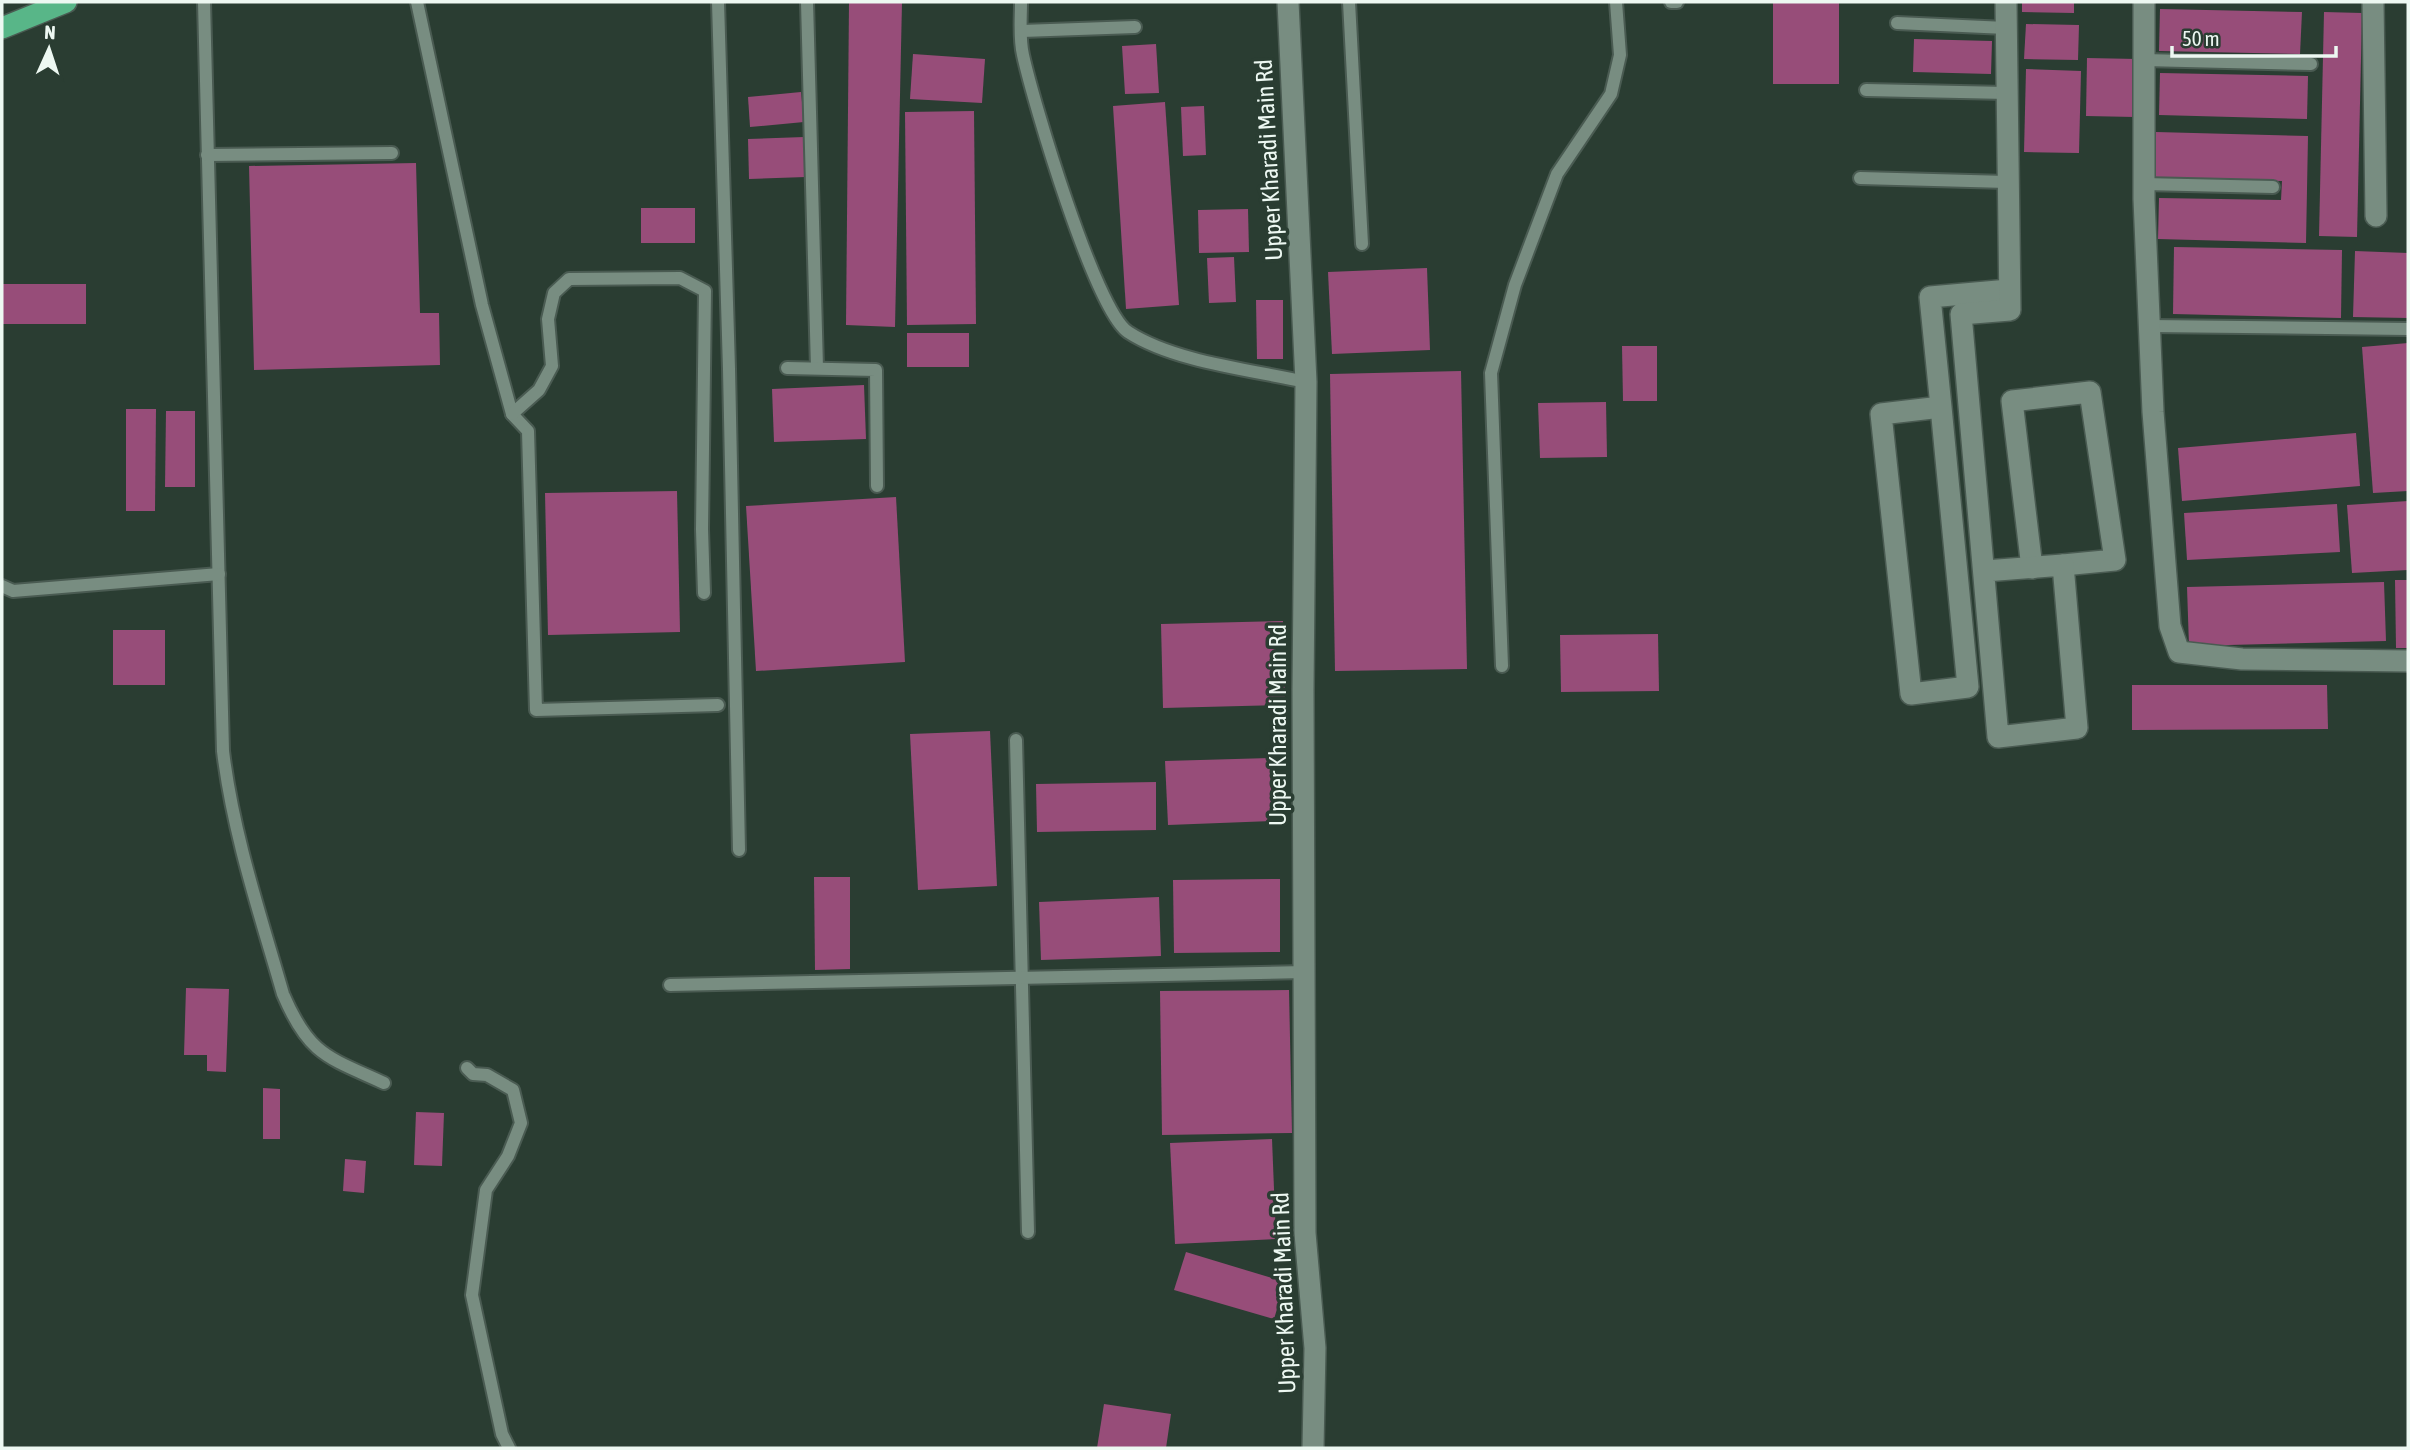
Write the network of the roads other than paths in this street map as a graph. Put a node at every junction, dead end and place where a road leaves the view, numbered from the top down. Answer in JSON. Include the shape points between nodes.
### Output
{"nodes":[{"id":1,"x":66,"y":2,"type":"edge"},
{"id":2,"x":204,"y":2,"type":"edge"},
{"id":3,"x":417,"y":2,"type":"edge"},
{"id":4,"x":718,"y":2,"type":"edge"},
{"id":5,"x":807,"y":2,"type":"edge"},
{"id":6,"x":1021,"y":2,"type":"edge"},
{"id":7,"x":1288,"y":2,"type":"edge"},
{"id":8,"x":1349,"y":2,"type":"edge"},
{"id":9,"x":1616,"y":2,"type":"edge"},
{"id":10,"x":1671,"y":2,"type":"edge"},
{"id":11,"x":1677,"y":2,"type":"edge"},
{"id":12,"x":2006,"y":2,"type":"edge"},
{"id":13,"x":2144,"y":2,"type":"edge"},
{"id":14,"x":2373,"y":2,"type":"edge"},
{"id":15,"x":1896,"y":23,"type":"dead end"},
{"id":16,"x":1135,"y":27,"type":"dead end"},
{"id":17,"x":2,"y":28,"type":"edge"},
{"id":18,"x":2006,"y":28,"type":"junction"},
{"id":19,"x":1021,"y":31,"type":"junction"},
{"id":20,"x":2144,"y":60,"type":"junction"},
{"id":21,"x":2311,"y":64,"type":"dead end"},
{"id":22,"x":1866,"y":90,"type":"dead end"},
{"id":23,"x":2007,"y":93,"type":"junction"},
{"id":24,"x":392,"y":153,"type":"dead end"},
{"id":25,"x":207,"y":155,"type":"junction"},
{"id":26,"x":1860,"y":178,"type":"dead end"},
{"id":27,"x":2007,"y":182,"type":"junction"},
{"id":28,"x":2144,"y":184,"type":"junction"},
{"id":29,"x":2273,"y":187,"type":"dead end"},
{"id":30,"x":2376,"y":216,"type":"dead end"},
{"id":31,"x":1362,"y":244,"type":"dead end"},
{"id":32,"x":2009,"y":290,"type":"junction"},
{"id":33,"x":2150,"y":326,"type":"junction"},
{"id":34,"x":2408,"y":329,"type":"edge"},
{"id":35,"x":817,"y":368,"type":"junction"},
{"id":36,"x":787,"y":369,"type":"dead end"},
{"id":37,"x":1306,"y":382,"type":"junction"},
{"id":38,"x":1941,"y":407,"type":"junction"},
{"id":39,"x":512,"y":414,"type":"junction"},
{"id":40,"x":877,"y":486,"type":"dead end"},
{"id":41,"x":2063,"y":565,"type":"junction"},
{"id":42,"x":2032,"y":568,"type":"junction"},
{"id":43,"x":1985,"y":571,"type":"junction"},
{"id":44,"x":219,"y":574,"type":"junction"},
{"id":45,"x":2,"y":586,"type":"edge"},
{"id":46,"x":704,"y":593,"type":"dead end"},
{"id":47,"x":2408,"y":661,"type":"edge"},
{"id":48,"x":1502,"y":666,"type":"dead end"},
{"id":49,"x":718,"y":705,"type":"dead end"},
{"id":50,"x":1016,"y":740,"type":"dead end"},
{"id":51,"x":739,"y":850,"type":"dead end"},
{"id":52,"x":1305,"y":972,"type":"junction"},
{"id":53,"x":1024,"y":978,"type":"junction"},
{"id":54,"x":670,"y":985,"type":"dead end"},
{"id":55,"x":467,"y":1068,"type":"dead end"},
{"id":56,"x":384,"y":1083,"type":"dead end"},
{"id":57,"x":1028,"y":1232,"type":"dead end"},
{"id":58,"x":509,"y":1448,"type":"edge"},
{"id":59,"x":1313,"y":1448,"type":"edge"}],
"edges":[{"from":1,"to":17,"type":"highway"},
{"from":2,"to":25,"type":"lane"},
{"from":3,"to":39,"type":"lane","via":[[482,305]]},
{"from":4,"to":51,"type":"lane"},
{"from":5,"to":35,"type":"lane"},
{"from":6,"to":19,"type":"lane"},
{"from":7,"to":37,"type":"street","name":"Upper Kharadi Main Rd"},
{"from":8,"to":31,"type":"lane"},
{"from":9,"to":48,"type":"lane","via":[[1620,55],[1611,94],[1557,174],[1515,285],[1492,373]]},
{"from":10,"to":11,"type":"lane"},
{"from":12,"to":18,"type":"street"},
{"from":13,"to":20,"type":"street"},
{"from":14,"to":30,"type":"street"},
{"from":15,"to":18,"type":"lane"},
{"from":16,"to":19,"type":"lane"},
{"from":18,"to":23,"type":"street"},
{"from":19,"to":37,"type":"lane","via":[[1031,89],[1092,272],[1124,330],[1184,356]]},
{"from":20,"to":21,"type":"lane"},
{"from":20,"to":28,"type":"street"},
{"from":22,"to":23,"type":"lane"},
{"from":23,"to":27,"type":"street"},
{"from":24,"to":25,"type":"lane"},
{"from":25,"to":44,"type":"lane"},
{"from":26,"to":27,"type":"lane"},
{"from":27,"to":32,"type":"street"},
{"from":28,"to":29,"type":"lane"},
{"from":28,"to":33,"type":"street"},
{"from":32,"to":38,"type":"street","via":[[1930,298]]},
{"from":32,"to":43,"type":"street","via":[[2010,310],[1961,314]]},
{"from":33,"to":34,"type":"lane"},
{"from":33,"to":47,"type":"street","via":[[2170,626],[2179,652],[2242,659]]},
{"from":35,"to":36,"type":"lane"},
{"from":35,"to":40,"type":"lane","via":[[876,370]]},
{"from":37,"to":52,"type":"street","name":"Upper Kharadi Main Rd"},
{"from":38,"to":38,"type":"street","via":[[1881,414],[1910,694],[1968,687]]},
{"from":39,"to":46,"type":"lane","via":[[539,390],[552,366],[548,319],[554,293],[569,279],[680,278],[705,291]]},
{"from":39,"to":49,"type":"lane","via":[[528,431],[536,710]]},
{"from":41,"to":42,"type":"street"},
{"from":41,"to":42,"type":"street","via":[[2115,560],[2090,392],[2012,401]]},
{"from":41,"to":43,"type":"street","via":[[2077,728],[1998,737]]},
{"from":42,"to":43,"type":"street"},
{"from":44,"to":45,"type":"lane","via":[[13,591]]},
{"from":44,"to":56,"type":"lane","via":[[223,751],[228,785],[283,994],[310,1043],[326,1057]]},
{"from":50,"to":53,"type":"lane"},
{"from":52,"to":53,"type":"lane"},
{"from":52,"to":59,"type":"street","name":"Upper Kharadi Main Rd","via":[[1305,1233],[1315,1348]]},
{"from":53,"to":54,"type":"lane"},
{"from":53,"to":57,"type":"lane"},
{"from":55,"to":58,"type":"lane","via":[[513,1090],[521,1123],[508,1156],[486,1190],[472,1295],[502,1434]]}]}
